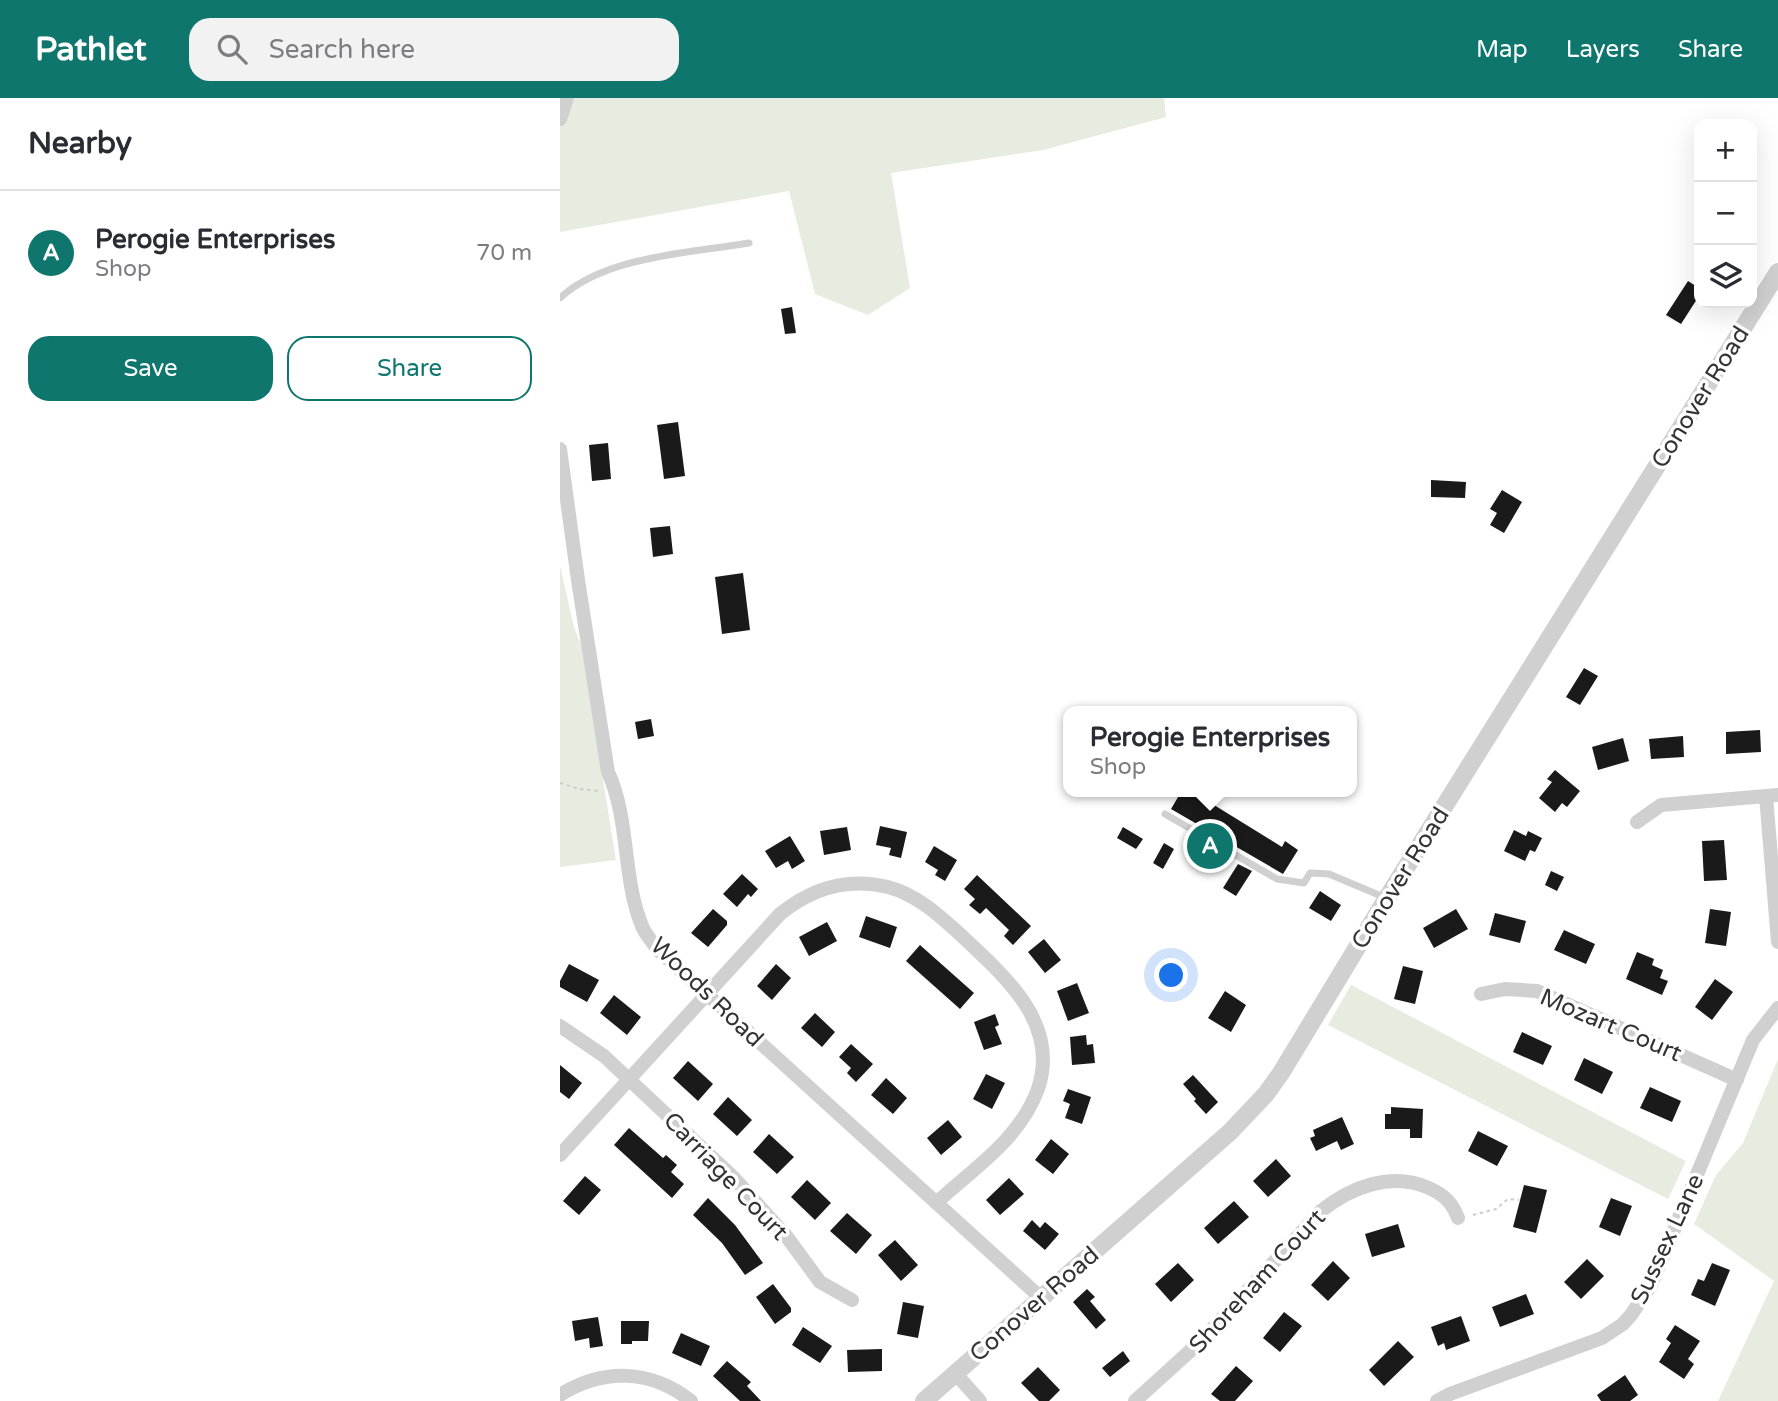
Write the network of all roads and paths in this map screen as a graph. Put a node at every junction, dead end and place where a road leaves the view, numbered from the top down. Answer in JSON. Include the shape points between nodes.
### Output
{"nodes":[{"id":1,"x":567,"y":98,"type":"edge"},
{"id":2,"x":560,"y":119,"type":"edge"},
{"id":3,"x":750,"y":243,"type":"dead end"},
{"id":4,"x":1778,"y":272,"type":"edge"},
{"id":5,"x":560,"y":298,"type":"edge"},
{"id":6,"x":560,"y":449,"type":"edge"},
{"id":7,"x":560,"y":783,"type":"edge"},
{"id":8,"x":616,"y":789,"type":"junction"},
{"id":9,"x":1772,"y":795,"type":"edge"},
{"id":10,"x":1165,"y":814,"type":"dead end"},
{"id":11,"x":1637,"y":822,"type":"dead end"},
{"id":12,"x":1387,"y":898,"type":"junction"},
{"id":13,"x":1778,"y":942,"type":"edge"},
{"id":14,"x":1481,"y":994,"type":"dead end"},
{"id":15,"x":707,"y":995,"type":"junction"},
{"id":16,"x":1778,"y":1008,"type":"edge"},
{"id":17,"x":560,"y":1026,"type":"edge"},
{"id":18,"x":629,"y":1080,"type":"junction"},
{"id":19,"x":1737,"y":1080,"type":"junction"},
{"id":20,"x":560,"y":1155,"type":"edge"},
{"id":21,"x":1518,"y":1200,"type":"dead end"},
{"id":22,"x":936,"y":1203,"type":"junction"},
{"id":23,"x":1458,"y":1218,"type":"joint"},
{"id":24,"x":1040,"y":1297,"type":"junction"},
{"id":25,"x":852,"y":1300,"type":"dead end"},
{"id":26,"x":956,"y":1373,"type":"junction"},
{"id":27,"x":560,"y":1395,"type":"edge"},
{"id":28,"x":691,"y":1401,"type":"edge"},
{"id":29,"x":924,"y":1401,"type":"edge"},
{"id":30,"x":980,"y":1401,"type":"edge"},
{"id":31,"x":1135,"y":1401,"type":"edge"},
{"id":32,"x":1437,"y":1401,"type":"edge"}],
"edges":[{"from":1,"to":2,"type":"street"},
{"from":3,"to":5,"type":"lane","via":[[618,266],[587,278]]},
{"from":4,"to":12,"type":"street","name":"Conover Road"},
{"from":6,"to":8,"type":"street","name":"Woods Road","via":[[608,772]]},
{"from":7,"to":8,"type":"path","via":[[595,791]]},
{"from":8,"to":15,"type":"street","name":"Woods Road","via":[[631,886],[643,928],[657,948]]},
{"from":9,"to":11,"type":"street","via":[[1661,805]]},
{"from":9,"to":13,"type":"street"},
{"from":10,"to":12,"type":"lane","via":[[1277,879],[1304,883],[1310,873],[1329,874]]},
{"from":12,"to":24,"type":"street","name":"Conover Road","via":[[1266,1094],[1230,1132]]},
{"from":14,"to":19,"type":"street","name":"Mozart Court","via":[[1515,988],[1537,991]]},
{"from":15,"to":18,"type":"street"},
{"from":15,"to":22,"type":"street","name":"Woods Road"},
{"from":15,"to":22,"type":"street","via":[[780,914],[813,891],[849,883],[901,891],[954,929],[1023,997],[1038,1034],[1042,1070],[1033,1100],[1012,1135]]},
{"from":16,"to":19,"type":"street","name":"Sussex Lane","via":[[1753,1040]]},
{"from":17,"to":18,"type":"street","name":"Carriage Court"},
{"from":18,"to":20,"type":"street"},
{"from":18,"to":25,"type":"street","name":"Carriage Court","via":[[733,1177],[820,1283]]},
{"from":19,"to":32,"type":"street","name":"Sussex Lane","via":[[1651,1285],[1632,1315],[1591,1344]]},
{"from":21,"to":23,"type":"path","via":[[1508,1199],[1488,1213]]},
{"from":22,"to":24,"type":"street","name":"Woods Road"},
{"from":23,"to":31,"type":"street","name":"Shoreham Court","via":[[1451,1201],[1410,1182],[1382,1182],[1345,1194],[1321,1211],[1200,1342]]},
{"from":24,"to":26,"type":"street","name":"Conover Road"},
{"from":26,"to":29,"type":"street","name":"Conover Road"},
{"from":26,"to":30,"type":"street"},
{"from":27,"to":28,"type":"street","via":[[589,1380],[622,1375],[667,1385]]}]}
